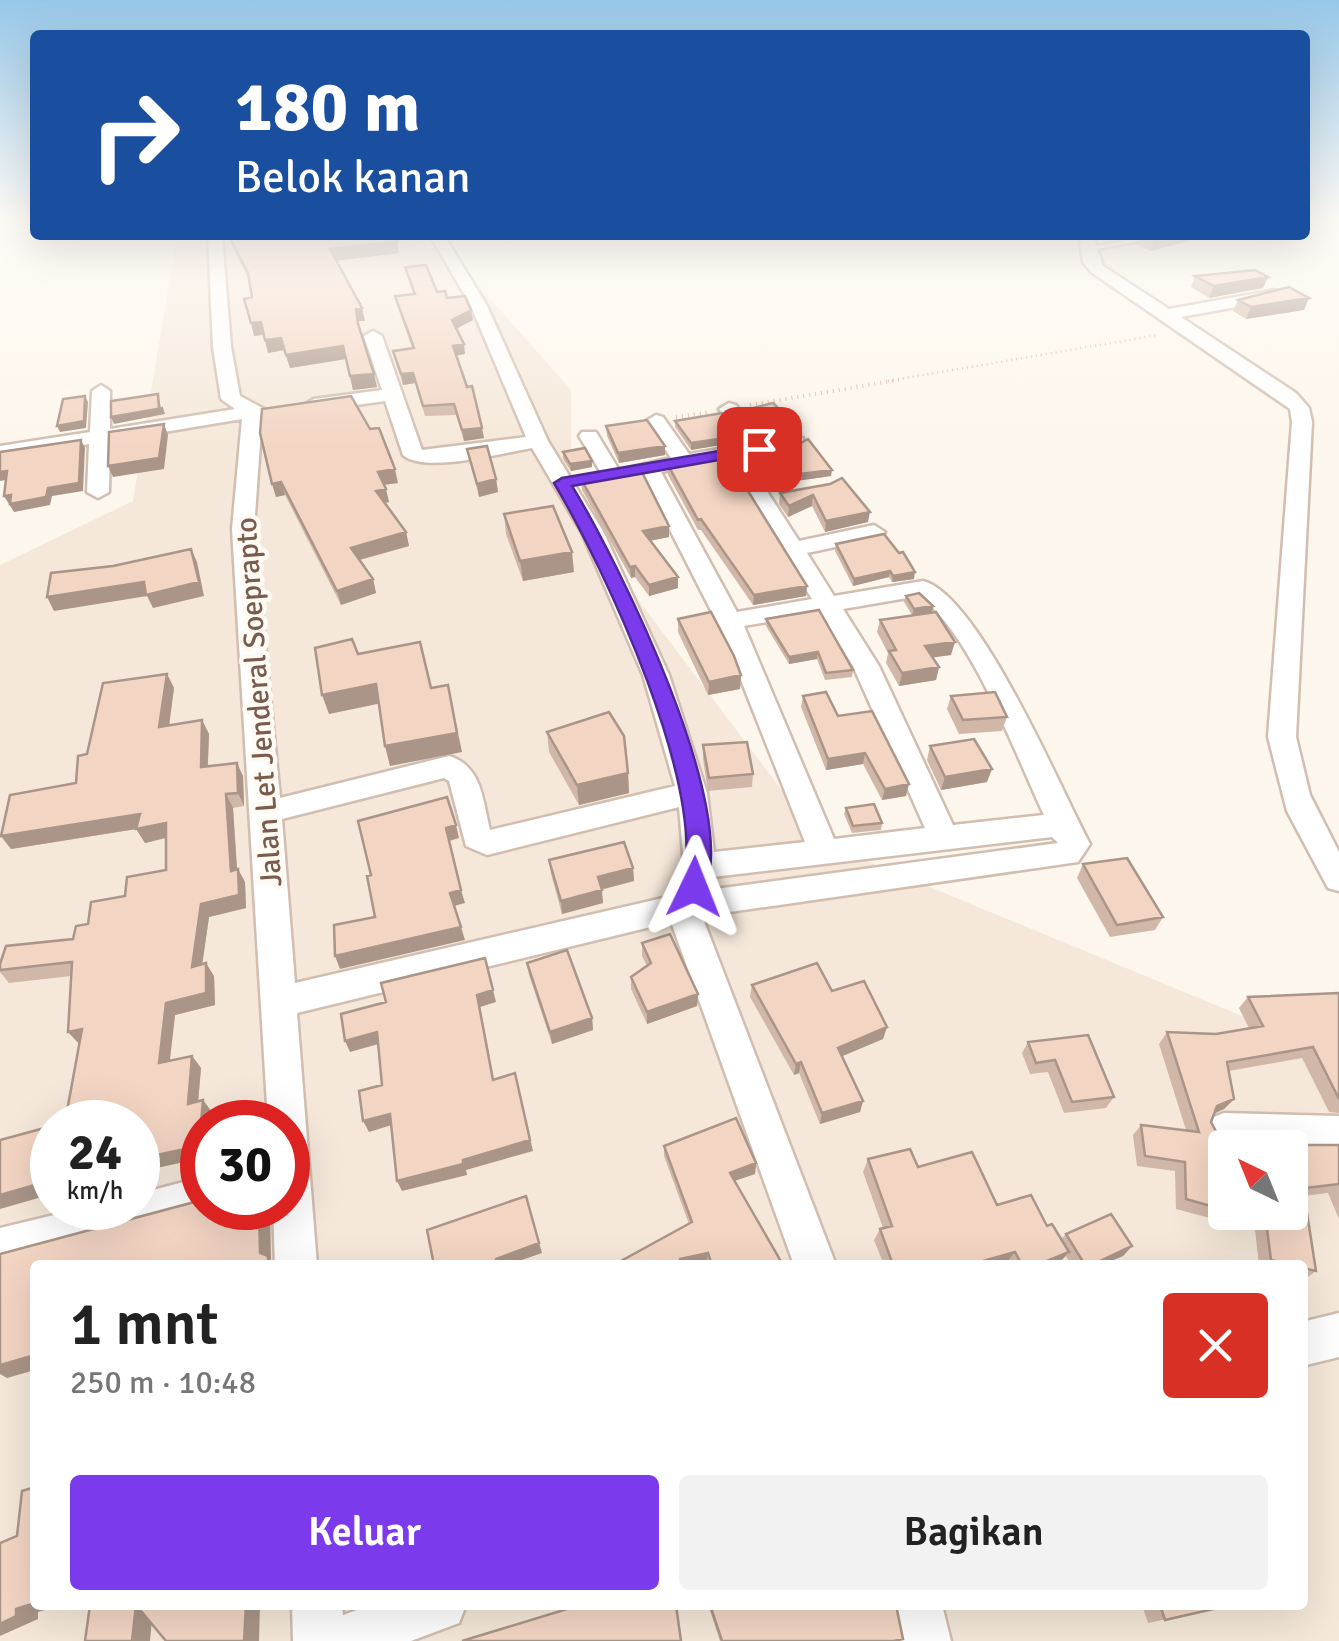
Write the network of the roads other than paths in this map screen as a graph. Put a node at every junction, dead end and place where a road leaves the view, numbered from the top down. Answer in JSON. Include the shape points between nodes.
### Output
{"nodes":[{"id":1,"x":219,"y":295,"type":"edge"},
{"id":2,"x":472,"y":295,"type":"edge"},
{"id":3,"x":1136,"y":295,"type":"edge"},
{"id":4,"x":1272,"y":295,"type":"edge"},
{"id":5,"x":1166,"y":314,"type":"junction"},
{"id":6,"x":373,"y":336,"type":"dead end"},
{"id":7,"x":101,"y":391,"type":"dead end"},
{"id":8,"x":390,"y":395,"type":"junction"},
{"id":9,"x":729,"y":408,"type":"road end"},
{"id":10,"x":253,"y":411,"type":"junction"},
{"id":11,"x":656,"y":421,"type":"road end"},
{"id":12,"x":100,"y":436,"type":"junction"},
{"id":13,"x":588,"y":436,"type":"dead end"},
{"id":14,"x":538,"y":440,"type":"junction"},
{"id":15,"x":796,"y":442,"type":"edge"},
{"id":16,"x":759,"y":449,"type":"junction"},
{"id":17,"x":0,"y":452,"type":"edge"},
{"id":18,"x":732,"y":453,"type":"junction"},
{"id":19,"x":684,"y":462,"type":"junction"},
{"id":20,"x":649,"y":468,"type":"junction"},
{"id":21,"x":587,"y":478,"type":"junction"},
{"id":22,"x":98,"y":492,"type":"dead end"},
{"id":23,"x":874,"y":532,"type":"edge"},
{"id":24,"x":793,"y":549,"type":"junction"},
{"id":25,"x":829,"y":606,"type":"junction"},
{"id":26,"x":729,"y":621,"type":"junction"},
{"id":27,"x":692,"y":792,"type":"junction"},
{"id":28,"x":268,"y":812,"type":"junction"},
{"id":29,"x":1065,"y":828,"type":"junction"},
{"id":30,"x":944,"y":838,"type":"junction"},
{"id":31,"x":824,"y":854,"type":"junction"},
{"id":32,"x":700,"y":866,"type":"junction"},
{"id":33,"x":1339,"y":879,"type":"edge"},
{"id":34,"x":682,"y":906,"type":"junction"},
{"id":35,"x":279,"y":1002,"type":"junction"},
{"id":36,"x":286,"y":1100,"type":"edge"},
{"id":37,"x":1308,"y":1133,"type":"edge"},
{"id":38,"x":1339,"y":1134,"type":"edge"},
{"id":39,"x":180,"y":1203,"type":"edge"},
{"id":40,"x":293,"y":1230,"type":"edge"},
{"id":41,"x":0,"y":1249,"type":"edge"},
{"id":42,"x":296,"y":1260,"type":"edge"},
{"id":43,"x":813,"y":1260,"type":"edge"},
{"id":44,"x":1339,"y":1335,"type":"edge"},
{"id":45,"x":1308,"y":1343,"type":"edge"},
{"id":46,"x":316,"y":1610,"type":"edge"},
{"id":47,"x":427,"y":1610,"type":"edge"},
{"id":48,"x":917,"y":1610,"type":"edge"},
{"id":49,"x":319,"y":1641,"type":"edge"},
{"id":50,"x":342,"y":1641,"type":"edge"},
{"id":51,"x":924,"y":1641,"type":"edge"}],
"edges":[{"from":1,"to":10,"type":"street","via":[[231,399]]},
{"from":2,"to":14,"type":"street"},
{"from":3,"to":5,"type":"street"},
{"from":4,"to":5,"type":"street"},
{"from":5,"to":33,"type":"street","via":[[1289,397],[1301,413],[1282,737],[1300,814]]},
{"from":6,"to":8,"type":"street"},
{"from":7,"to":12,"type":"street"},
{"from":8,"to":10,"type":"street"},
{"from":8,"to":14,"type":"street","via":[[408,450],[417,458]]},
{"from":9,"to":16,"type":"street"},
{"from":10,"to":12,"type":"street"},
{"from":10,"to":28,"type":"street","name":"Jalan Let Jenderal Soeprapto","via":[[243,529]]},
{"from":11,"to":19,"type":"street"},
{"from":12,"to":17,"type":"street"},
{"from":12,"to":22,"type":"street"},
{"from":13,"to":21,"type":"street"},
{"from":14,"to":21,"type":"street"},
{"from":15,"to":16,"type":"street"},
{"from":16,"to":18,"type":"street"},
{"from":18,"to":19,"type":"street"},
{"from":18,"to":24,"type":"street","via":[[769,496]]},
{"from":19,"to":20,"type":"street"},
{"from":20,"to":21,"type":"street"},
{"from":20,"to":26,"type":"street"},
{"from":21,"to":27,"type":"street","via":[[592,533],[656,675]]},
{"from":23,"to":24,"type":"street"},
{"from":24,"to":25,"type":"street"},
{"from":25,"to":26,"type":"street"},
{"from":25,"to":29,"type":"street","via":[[923,588],[941,597],[975,648]]},
{"from":25,"to":30,"type":"street","via":[[866,666]]},
{"from":26,"to":31,"type":"street"},
{"from":27,"to":28,"type":"street","via":[[487,843],[477,838],[462,776],[450,766]]},
{"from":27,"to":32,"type":"street"},
{"from":28,"to":35,"type":"street","name":"Jalan Let Jenderal Soeprapto"},
{"from":29,"to":30,"type":"street"},
{"from":29,"to":34,"type":"street","via":[[1075,844],[1066,854]]},
{"from":30,"to":31,"type":"street"},
{"from":31,"to":32,"type":"street"},
{"from":32,"to":34,"type":"street"},
{"from":34,"to":35,"type":"street"},
{"from":34,"to":43,"type":"street"},
{"from":35,"to":36,"type":"street","name":"Jalan Let Jenderal Soeprapto"},
{"from":37,"to":38,"type":"street"},
{"from":39,"to":41,"type":"street"},
{"from":40,"to":42,"type":"street"},
{"from":44,"to":45,"type":"street"},
{"from":46,"to":49,"type":"street"},
{"from":47,"to":50,"type":"street"},
{"from":48,"to":51,"type":"street"}]}
